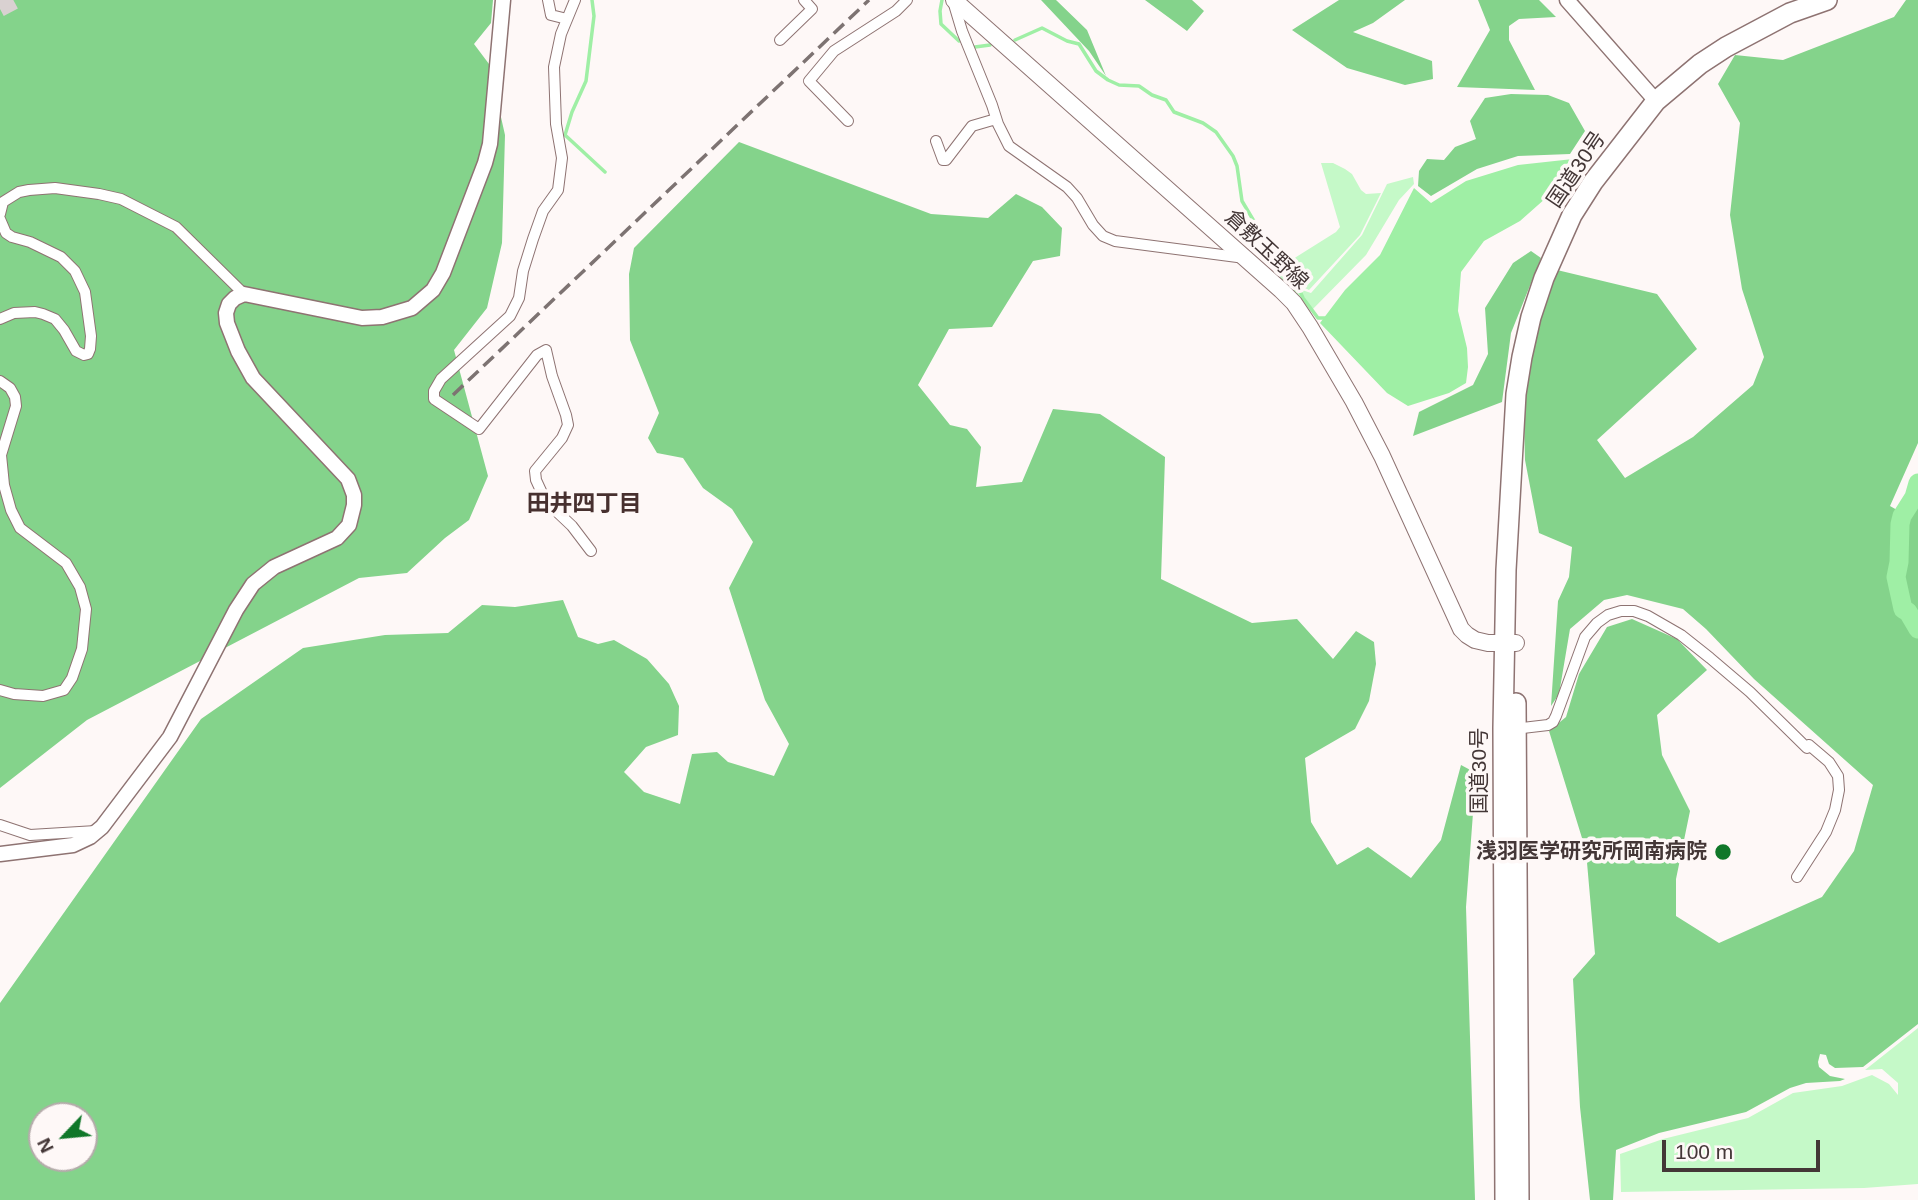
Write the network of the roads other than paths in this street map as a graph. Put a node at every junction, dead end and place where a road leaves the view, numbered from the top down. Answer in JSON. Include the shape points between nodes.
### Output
{"nodes":[{"id":1,"x":503,"y":0,"type":"edge"},
{"id":2,"x":548,"y":0,"type":"edge"},
{"id":3,"x":575,"y":0,"type":"edge"},
{"id":4,"x":804,"y":0,"type":"edge"},
{"id":5,"x":907,"y":0,"type":"edge"},
{"id":6,"x":954,"y":0,"type":"edge"},
{"id":7,"x":1567,"y":0,"type":"edge"},
{"id":8,"x":1827,"y":0,"type":"edge"},
{"id":9,"x":567,"y":19,"type":"junction"},
{"id":10,"x":780,"y":40,"type":"dead end"},
{"id":11,"x":1656,"y":101,"type":"junction"},
{"id":12,"x":996,"y":120,"type":"junction"},
{"id":13,"x":848,"y":121,"type":"dead end"},
{"id":14,"x":936,"y":141,"type":"dead end"},
{"id":15,"x":0,"y":214,"type":"edge"},
{"id":16,"x":0,"y":219,"type":"edge"},
{"id":17,"x":1246,"y":258,"type":"junction"},
{"id":18,"x":244,"y":295,"type":"junction"},
{"id":19,"x":0,"y":319,"type":"edge"},
{"id":20,"x":0,"y":381,"type":"edge"},
{"id":21,"x":591,"y":551,"type":"dead end"},
{"id":22,"x":1510,"y":644,"type":"junction"},
{"id":23,"x":0,"y":690,"type":"edge"},
{"id":24,"x":1510,"y":729,"type":"junction"},
{"id":25,"x":0,"y":825,"type":"edge"},
{"id":26,"x":97,"y":831,"type":"junction"},
{"id":27,"x":0,"y":854,"type":"edge"},
{"id":28,"x":1797,"y":877,"type":"dead end"},
{"id":29,"x":1505,"y":1200,"type":"edge"},
{"id":30,"x":1519,"y":1200,"type":"edge"}],
"edges":[{"from":1,"to":18,"type":"street","via":[[490,144],[433,290],[412,308],[362,318]]},
{"from":2,"to":9,"type":"street","via":[[551,15]]},
{"from":3,"to":9,"type":"street"},
{"from":4,"to":10,"type":"street","via":[[812,9]]},
{"from":5,"to":13,"type":"street","via":[[834,51],[809,81]]},
{"from":6,"to":12,"type":"street"},
{"from":6,"to":17,"type":"main road","name":"倉敷玉野線"},
{"from":7,"to":11,"type":"street"},
{"from":8,"to":11,"type":"highway","name":"国道30号","via":[[1790,13],[1726,47]]},
{"from":9,"to":21,"type":"street","via":[[554,67],[562,158],[558,190],[539,220],[510,316],[433,391],[434,399],[479,429],[537,355],[546,350],[568,425],[535,471],[536,480],[554,509]]},
{"from":11,"to":22,"type":"highway","name":"国道30号","via":[[1572,215],[1531,317],[1516,394],[1506,570]]},
{"from":12,"to":14,"type":"street","via":[[972,125],[946,160]]},
{"from":12,"to":17,"type":"street","via":[[1009,146],[1067,187],[1103,236]]},
{"from":15,"to":18,"type":"street","via":[[3,202],[29,190],[55,188],[121,200],[176,227]]},
{"from":16,"to":19,"type":"street","via":[[6,233],[61,257],[75,271],[85,292],[90,349],[84,355],[76,351],[65,330],[43,314],[14,313]]},
{"from":17,"to":22,"type":"main road","name":"倉敷玉野線","via":[[1294,303],[1354,402],[1461,629],[1475,640]]},
{"from":18,"to":26,"type":"street","via":[[235,298],[226,313],[238,351],[265,393],[348,479],[354,495],[352,516],[337,538],[274,567],[253,584],[170,737]]},
{"from":20,"to":23,"type":"street","via":[[10,388],[16,406],[1,455],[10,510],[20,528],[66,563],[86,609],[82,649],[64,690],[43,696]]},
{"from":22,"to":24,"type":"highway","name":"国道30号"},
{"from":24,"to":28,"type":"street","via":[[1553,722],[1585,637],[1597,623],[1621,611],[1648,616],[1710,657],[1807,748],[1809,745],[1829,762],[1838,776],[1835,810]]},
{"from":24,"to":29,"type":"highway","name":"国道30号"},
{"from":24,"to":30,"type":"highway","name":"国道30号"},
{"from":25,"to":26,"type":"street","via":[[30,835]]},
{"from":26,"to":27,"type":"street","via":[[73,845]]}]}
